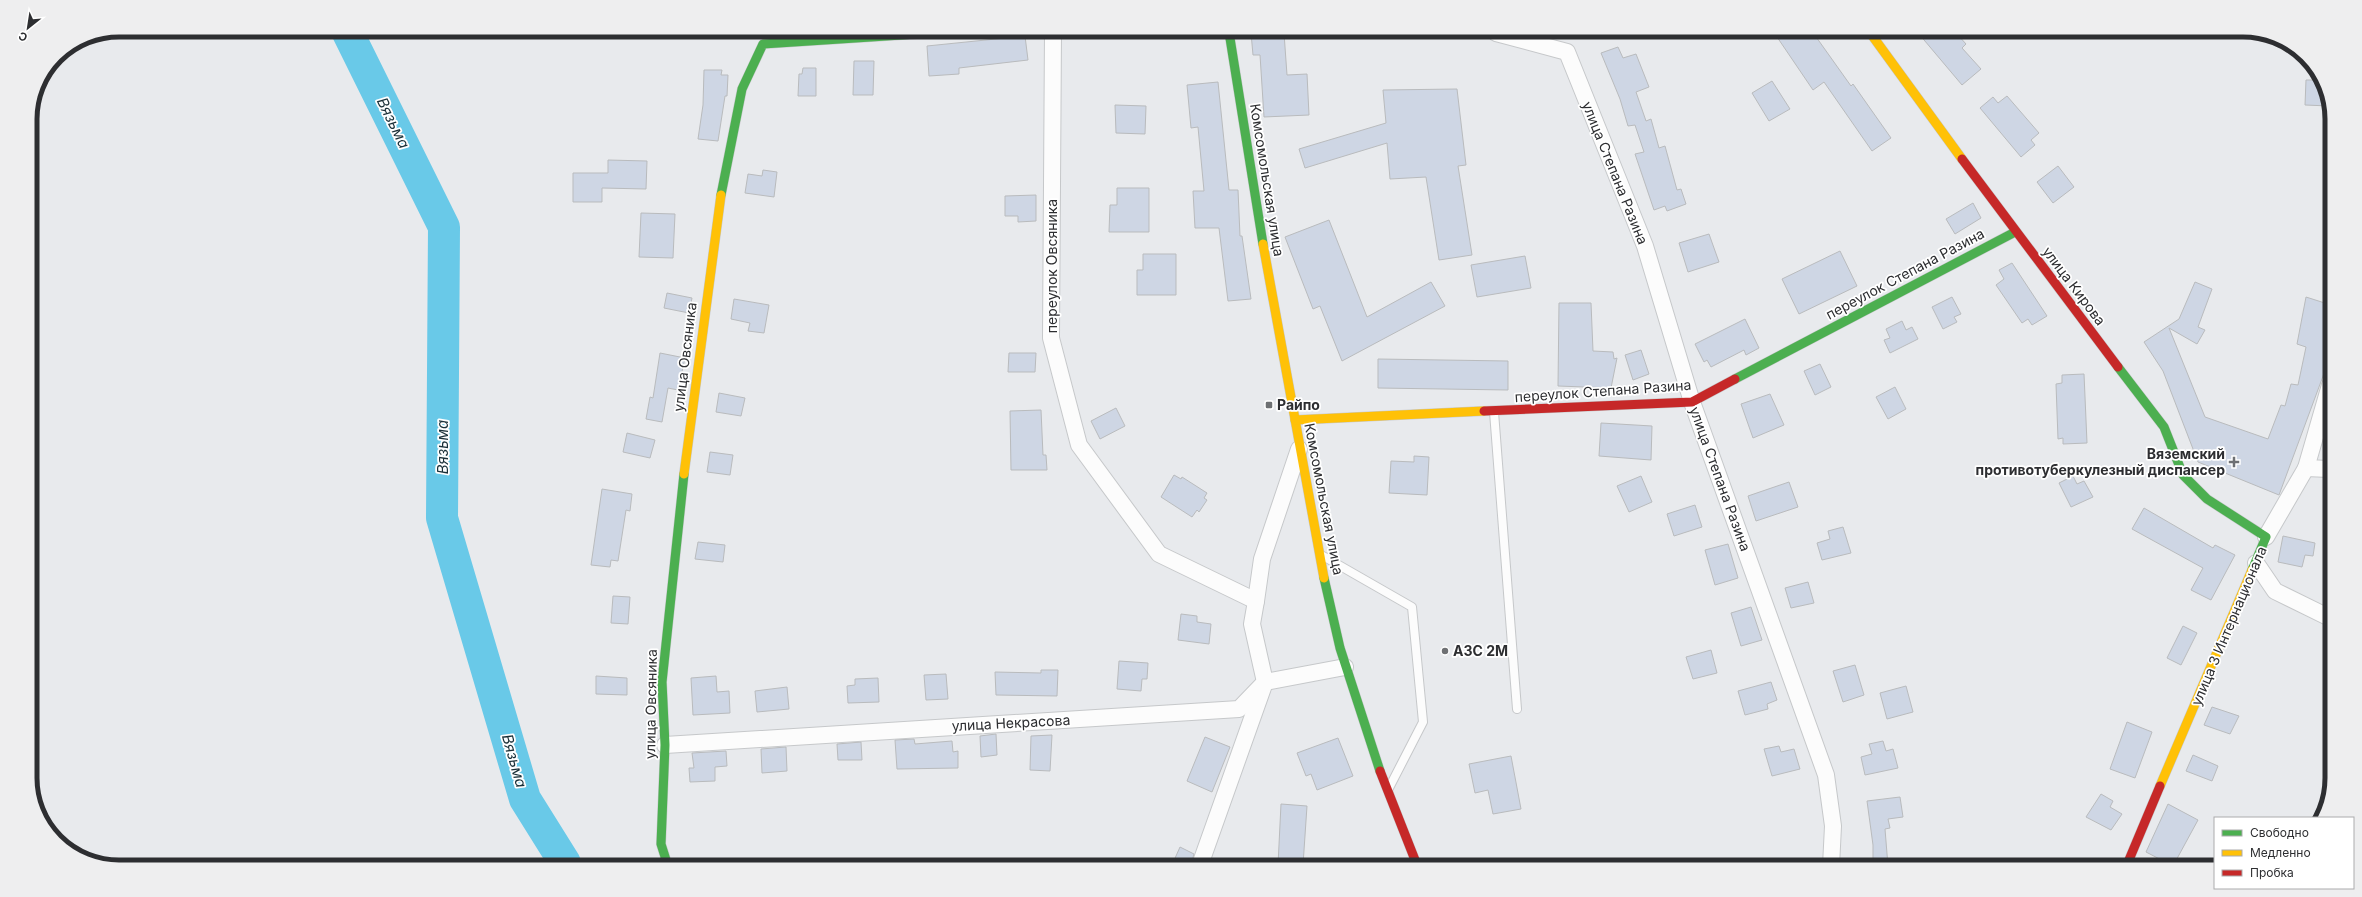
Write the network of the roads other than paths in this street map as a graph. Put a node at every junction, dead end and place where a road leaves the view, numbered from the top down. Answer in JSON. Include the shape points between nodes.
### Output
{"nodes":[{"id":1,"x":871,"y":37,"type":"edge"},
{"id":2,"x":1053,"y":37,"type":"edge"},
{"id":3,"x":1230,"y":37,"type":"edge"},
{"id":4,"x":1511,"y":37,"type":"edge"},
{"id":5,"x":1873,"y":37,"type":"edge"},
{"id":6,"x":2015,"y":232,"type":"junction"},
{"id":7,"x":1692,"y":402,"type":"junction"},
{"id":8,"x":2325,"y":402,"type":"edge"},
{"id":9,"x":1494,"y":411,"type":"junction"},
{"id":10,"x":1295,"y":420,"type":"junction"},
{"id":11,"x":1300,"y":445,"type":"junction"},
{"id":12,"x":2306,"y":468,"type":"junction"},
{"id":13,"x":2325,"y":469,"type":"edge"},
{"id":14,"x":2266,"y":537,"type":"junction"},
{"id":15,"x":1319,"y":554,"type":"junction"},
{"id":16,"x":2256,"y":563,"type":"junction"},
{"id":17,"x":1256,"y":601,"type":"junction"},
{"id":18,"x":2325,"y":616,"type":"edge"},
{"id":19,"x":1345,"y":667,"type":"junction"},
{"id":20,"x":1265,"y":682,"type":"junction"},
{"id":21,"x":1517,"y":709,"type":"dead end"},
{"id":22,"x":665,"y":745,"type":"junction"},
{"id":23,"x":1387,"y":792,"type":"junction"},
{"id":24,"x":666,"y":860,"type":"edge"},
{"id":25,"x":1202,"y":860,"type":"edge"},
{"id":26,"x":1415,"y":860,"type":"edge"},
{"id":27,"x":1831,"y":860,"type":"edge"},
{"id":28,"x":2129,"y":860,"type":"edge"}],
"edges":[{"from":1,"to":22,"type":"street","name":"улица Овсяника","via":[[763,44],[742,89],[723,179],[676,533],[662,682]]},
{"from":2,"to":17,"type":"street","name":"переулок Овсяника","via":[[1051,338],[1079,445],[1159,554]]},
{"from":3,"to":10,"type":"street","name":"Комсомольская улица","via":[[1255,202]]},
{"from":4,"to":7,"type":"street","name":"улица Степана Разина","via":[[1567,52],[1645,246]]},
{"from":5,"to":6,"type":"street","name":"улица Кирова"},
{"from":6,"to":7,"type":"street","name":"переулок Степана Разина"},
{"from":6,"to":14,"type":"street","name":"улица Кирова","via":[[2164,427],[2183,475],[2207,499]]},
{"from":7,"to":9,"type":"street","name":"переулок Степана Разина"},
{"from":7,"to":27,"type":"street","name":"улица Степана Разина","via":[[1826,775],[1833,826]]},
{"from":8,"to":12,"type":"street","name":"улица 3 Интернационала"},
{"from":9,"to":10,"type":"street","name":"переулок Степана Разина"},
{"from":9,"to":21,"type":"lane"},
{"from":10,"to":11,"type":"street","name":"Комсомольская улица"},
{"from":11,"to":15,"type":"street","name":"Комсомольская улица"},
{"from":11,"to":17,"type":"street","via":[[1262,559]]},
{"from":12,"to":13,"type":"street"},
{"from":12,"to":14,"type":"street","name":"улица 3 Интернационала"},
{"from":14,"to":16,"type":"street","name":"улица 3 Интернационала"},
{"from":15,"to":19,"type":"street","name":"Комсомольская улица"},
{"from":15,"to":23,"type":"lane","via":[[1412,607],[1423,722]]},
{"from":16,"to":18,"type":"street","via":[[2275,591]]},
{"from":16,"to":28,"type":"street","name":"улица 3 Интернационала"},
{"from":17,"to":20,"type":"street","via":[[1252,624]]},
{"from":19,"to":20,"type":"street"},
{"from":19,"to":23,"type":"street","name":"Комсомольская улица"},
{"from":20,"to":22,"type":"street","name":"улица Некрасова","via":[[1239,709]]},
{"from":20,"to":25,"type":"street"},
{"from":22,"to":24,"type":"street","name":"улица Овсяника","via":[[661,844]]},
{"from":23,"to":26,"type":"street","name":"Комсомольская улица"}]}
